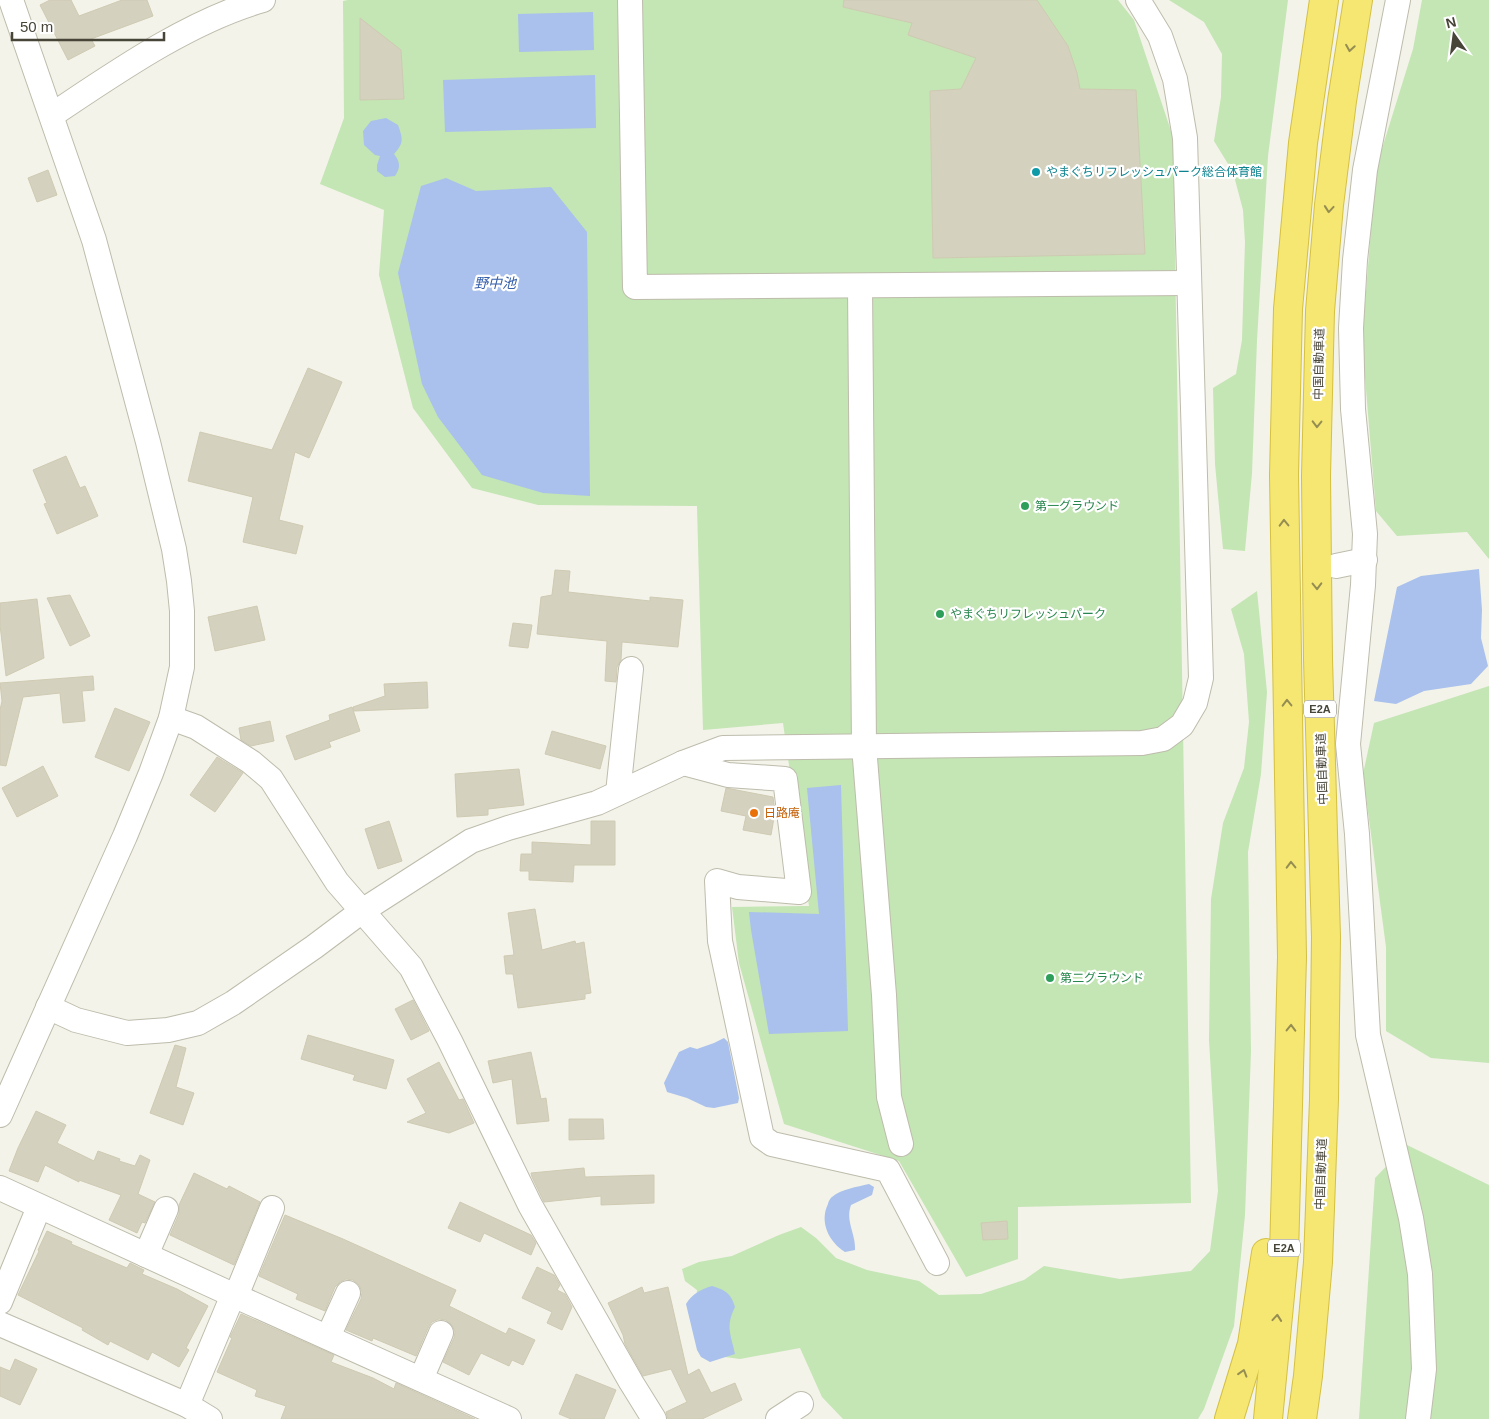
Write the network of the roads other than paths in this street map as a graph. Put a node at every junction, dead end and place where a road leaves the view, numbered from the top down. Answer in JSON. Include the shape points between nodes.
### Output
{"nodes":[{"id":1,"x":11,"y":0,"type":"edge"},
{"id":2,"x":263,"y":0,"type":"edge"},
{"id":3,"x":630,"y":0,"type":"edge"},
{"id":4,"x":1138,"y":0,"type":"edge"},
{"id":5,"x":1324,"y":0,"type":"edge"},
{"id":6,"x":1358,"y":0,"type":"edge"},
{"id":7,"x":1398,"y":0,"type":"edge"},
{"id":8,"x":52,"y":115,"type":"junction"},
{"id":9,"x":1189,"y":283,"type":"junction"},
{"id":10,"x":860,"y":286,"type":"junction"},
{"id":11,"x":1365,"y":560,"type":"junction"},
{"id":12,"x":1336,"y":566,"type":"dead end"},
{"id":13,"x":631,"y":669,"type":"dead end"},
{"id":14,"x":171,"y":718,"type":"junction"},
{"id":15,"x":864,"y":746,"type":"junction"},
{"id":16,"x":683,"y":764,"type":"junction"},
{"id":17,"x":618,"y":793,"type":"junction"},
{"id":18,"x":362,"y":911,"type":"junction"},
{"id":19,"x":48,"y":1007,"type":"junction"},
{"id":20,"x":1290,"y":1077,"type":"junction"},
{"id":21,"x":0,"y":1115,"type":"edge"},
{"id":22,"x":900,"y":1144,"type":"dead end"},
{"id":23,"x":0,"y":1188,"type":"edge"},
{"id":24,"x":39,"y":1207,"type":"junction"},
{"id":25,"x":272,"y":1208,"type":"dead end"},
{"id":26,"x":166,"y":1209,"type":"dead end"},
{"id":27,"x":146,"y":1255,"type":"junction"},
{"id":28,"x":1318,"y":1262,"type":"junction"},
{"id":29,"x":937,"y":1263,"type":"dead end"},
{"id":30,"x":348,"y":1293,"type":"dead end"},
{"id":31,"x":234,"y":1296,"type":"junction"},
{"id":32,"x":0,"y":1302,"type":"edge"},
{"id":33,"x":0,"y":1324,"type":"edge"},
{"id":34,"x":441,"y":1333,"type":"dead end"},
{"id":35,"x":328,"y":1338,"type":"junction"},
{"id":36,"x":421,"y":1379,"type":"junction"},
{"id":37,"x":187,"y":1404,"type":"junction"},
{"id":38,"x":802,"y":1404,"type":"dead end"},
{"id":39,"x":210,"y":1419,"type":"edge"},
{"id":40,"x":509,"y":1419,"type":"edge"},
{"id":41,"x":654,"y":1419,"type":"edge"},
{"id":42,"x":778,"y":1419,"type":"edge"},
{"id":43,"x":1229,"y":1419,"type":"edge"},
{"id":44,"x":1268,"y":1419,"type":"edge"},
{"id":45,"x":1302,"y":1419,"type":"edge"},
{"id":46,"x":1313,"y":1419,"type":"edge"},
{"id":47,"x":1418,"y":1419,"type":"edge"}],
"edges":[{"from":1,"to":8,"type":"street"},
{"from":2,"to":8,"type":"street","via":[[205,22],[130,63]]},
{"from":3,"to":10,"type":"street","via":[[635,287]]},
{"from":4,"to":9,"type":"street","via":[[1160,36],[1175,79],[1184,130]]},
{"from":20,"to":5,"type":"highway","number":"E2A","one_way":true,"via":[[1292,957],[1284,475],[1288,309],[1303,144]]},
{"from":6,"to":28,"type":"highway","name":"中国自動車道","number":"E2A","one_way":true,"via":[[1329,205],[1320,311],[1316,485],[1326,937]]},
{"from":7,"to":11,"type":"street","via":[[1365,170],[1351,328],[1353,408]]},
{"from":8,"to":14,"type":"street","via":[[94,240],[174,549],[182,611],[182,667]]},
{"from":9,"to":10,"type":"street"},
{"from":9,"to":15,"type":"street","via":[[1201,678],[1195,703],[1182,725],[1163,739],[1142,743]]},
{"from":10,"to":15,"type":"street"},
{"from":11,"to":12,"type":"street"},
{"from":11,"to":47,"type":"street","via":[[1348,744],[1357,834],[1368,1035],[1420,1274],[1424,1369]]},
{"from":13,"to":17,"type":"street"},
{"from":14,"to":18,"type":"street","via":[[196,727],[251,762],[271,779],[337,882]]},
{"from":14,"to":19,"type":"street","via":[[125,836]]},
{"from":15,"to":16,"type":"street","via":[[723,748]]},
{"from":15,"to":22,"type":"street","via":[[889,1097]]},
{"from":16,"to":17,"type":"street"},
{"from":16,"to":29,"type":"street","via":[[728,776],[785,779],[799,892],[717,882],[720,941],[762,1137],[772,1144],[888,1170]]},
{"from":17,"to":18,"type":"street","via":[[471,841]]},
{"from":18,"to":19,"type":"street","via":[[233,1003],[198,1023],[168,1030],[127,1033],[76,1020]]},
{"from":18,"to":41,"type":"street","via":[[410,966],[530,1205]]},
{"from":19,"to":21,"type":"street"},
{"from":43,"to":20,"type":"highway","one_way":true,"via":[[1252,1344]]},
{"from":44,"to":20,"type":"highway","number":"E2A","one_way":true,"via":[[1284,1254]]},
{"from":23,"to":24,"type":"street"},
{"from":24,"to":27,"type":"street"},
{"from":24,"to":32,"type":"street"},
{"from":25,"to":31,"type":"street"},
{"from":26,"to":27,"type":"street"},
{"from":27,"to":31,"type":"street"},
{"from":28,"to":45,"type":"highway","name":"中国自動車道","number":"E2A"},
{"from":28,"to":46,"type":"highway"},
{"from":30,"to":35,"type":"street"},
{"from":31,"to":35,"type":"street"},
{"from":31,"to":37,"type":"street"},
{"from":33,"to":37,"type":"street"},
{"from":34,"to":36,"type":"street"},
{"from":35,"to":36,"type":"street"},
{"from":36,"to":40,"type":"street"},
{"from":37,"to":39,"type":"street"},
{"from":38,"to":42,"type":"street"}]}
